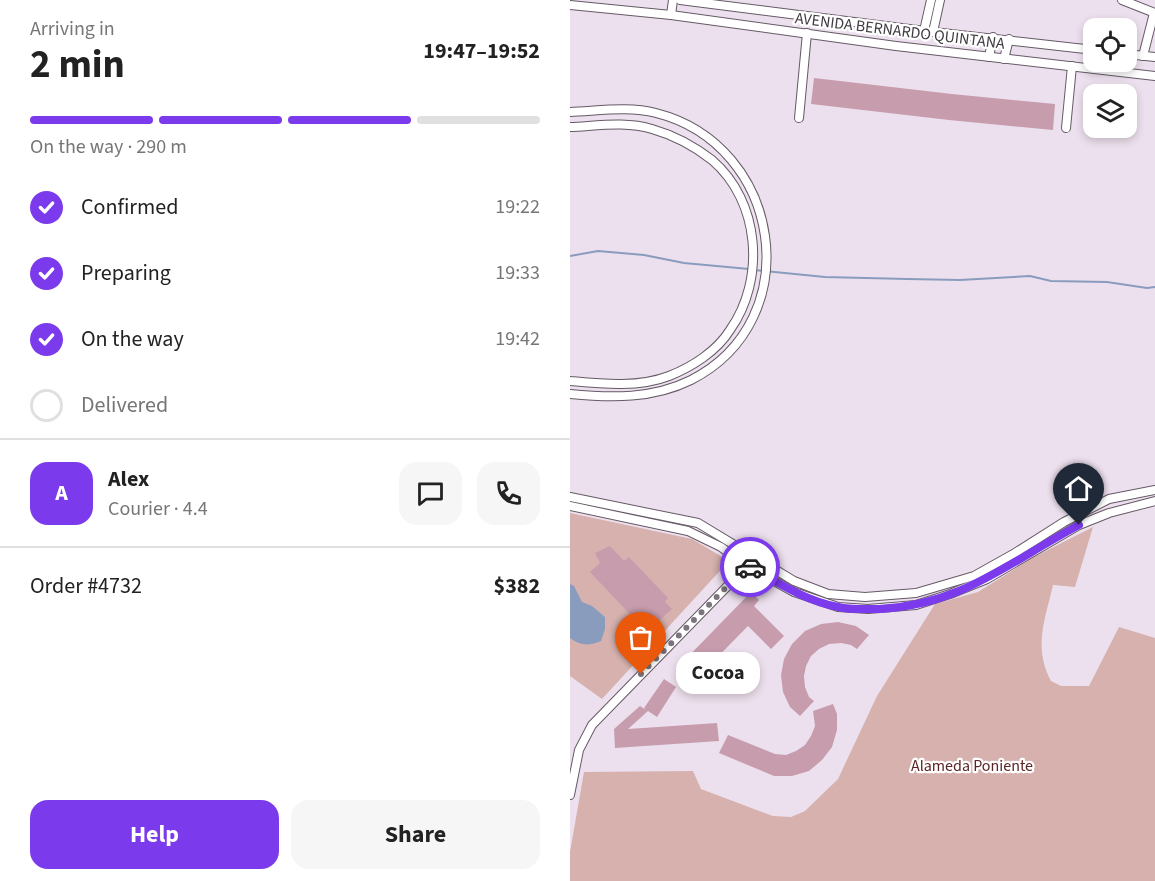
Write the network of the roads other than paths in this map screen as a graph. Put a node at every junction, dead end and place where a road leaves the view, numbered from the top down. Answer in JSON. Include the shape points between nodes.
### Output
{"nodes":[{"id":1,"x":673,"y":0,"type":"edge"},
{"id":2,"x":680,"y":0,"type":"edge"},
{"id":3,"x":931,"y":0,"type":"edge"},
{"id":4,"x":940,"y":0,"type":"edge"},
{"id":5,"x":1122,"y":0,"type":"edge"},
{"id":6,"x":570,"y":5,"type":"edge"},
{"id":7,"x":1155,"y":13,"type":"edge"},
{"id":8,"x":671,"y":15,"type":"junction"},
{"id":9,"x":929,"y":31,"type":"junction"},
{"id":10,"x":807,"y":33,"type":"junction"},
{"id":11,"x":993,"y":37,"type":"junction"},
{"id":12,"x":1009,"y":39,"type":"junction"},
{"id":13,"x":1083,"y":49,"type":"edge"},
{"id":14,"x":1137,"y":55,"type":"edge"},
{"id":15,"x":1143,"y":56,"type":"junction"},
{"id":16,"x":989,"y":57,"type":"junction"},
{"id":17,"x":1155,"y":57,"type":"edge"},
{"id":18,"x":1004,"y":59,"type":"junction"},
{"id":19,"x":1072,"y":66,"type":"junction"},
{"id":20,"x":1155,"y":76,"type":"edge"},
{"id":21,"x":570,"y":112,"type":"edge"},
{"id":22,"x":799,"y":118,"type":"dead end"},
{"id":23,"x":570,"y":127,"type":"edge"},
{"id":24,"x":1066,"y":128,"type":"dead end"},
{"id":25,"x":570,"y":381,"type":"edge"},
{"id":26,"x":570,"y":394,"type":"edge"},
{"id":27,"x":1155,"y":490,"type":"edge"},
{"id":28,"x":570,"y":496,"type":"edge"},
{"id":29,"x":1155,"y":501,"type":"edge"},
{"id":30,"x":570,"y":506,"type":"edge"},
{"id":31,"x":754,"y":558,"type":"junction"},
{"id":32,"x":747,"y":566,"type":"junction"},
{"id":33,"x":570,"y":795,"type":"edge"}],
"edges":[{"from":1,"to":8,"type":"street"},
{"from":2,"to":9,"type":"street","name":"AVENIDA BERNARDO QUINTANA"},
{"from":3,"to":9,"type":"street"},
{"from":4,"to":9,"type":"street"},
{"from":5,"to":7,"type":"street"},
{"from":6,"to":8,"type":"street","name":"AVENIDA BERNARDO QUINTANA"},
{"from":7,"to":15,"type":"street"},
{"from":8,"to":10,"type":"street","name":"AVENIDA BERNARDO QUINTANA"},
{"from":9,"to":11,"type":"street","name":"AVENIDA BERNARDO QUINTANA"},
{"from":10,"to":16,"type":"street","name":"AVENIDA BERNARDO QUINTANA"},
{"from":10,"to":22,"type":"street"},
{"from":11,"to":12,"type":"street","name":"AVENIDA BERNARDO QUINTANA"},
{"from":11,"to":16,"type":"street"},
{"from":12,"to":13,"type":"street","name":"AVENIDA BERNARDO QUINTANA"},
{"from":12,"to":18,"type":"street"},
{"from":14,"to":15,"type":"street"},
{"from":15,"to":17,"type":"street"},
{"from":16,"to":18,"type":"street","name":"AVENIDA BERNARDO QUINTANA"},
{"from":18,"to":19,"type":"street","name":"AVENIDA BERNARDO QUINTANA"},
{"from":19,"to":20,"type":"street","name":"AVENIDA BERNARDO QUINTANA"},
{"from":19,"to":24,"type":"street"},
{"from":21,"to":26,"type":"street","via":[[638,110],[657,113],[697,130],[724,151],[744,176],[757,200],[767,257],[763,291],[752,317],[739,340],[715,364],[691,380],[650,394]]},
{"from":23,"to":25,"type":"street","via":[[634,125],[690,144],[713,161],[745,206],[754,260],[742,309],[730,331],[685,369],[640,383]]},
{"from":27,"to":31,"type":"street","via":[[1109,499],[974,576],[916,593],[864,597],[828,594],[794,581]]},
{"from":28,"to":31,"type":"street","via":[[698,523]]},
{"from":29,"to":32,"type":"street","via":[[1079,525],[987,579],[916,605],[838,607],[794,592]]},
{"from":30,"to":32,"type":"street","via":[[688,531],[721,547]]},
{"from":31,"to":32,"type":"street"},
{"from":32,"to":33,"type":"street","via":[[592,725],[579,750]]}]}
